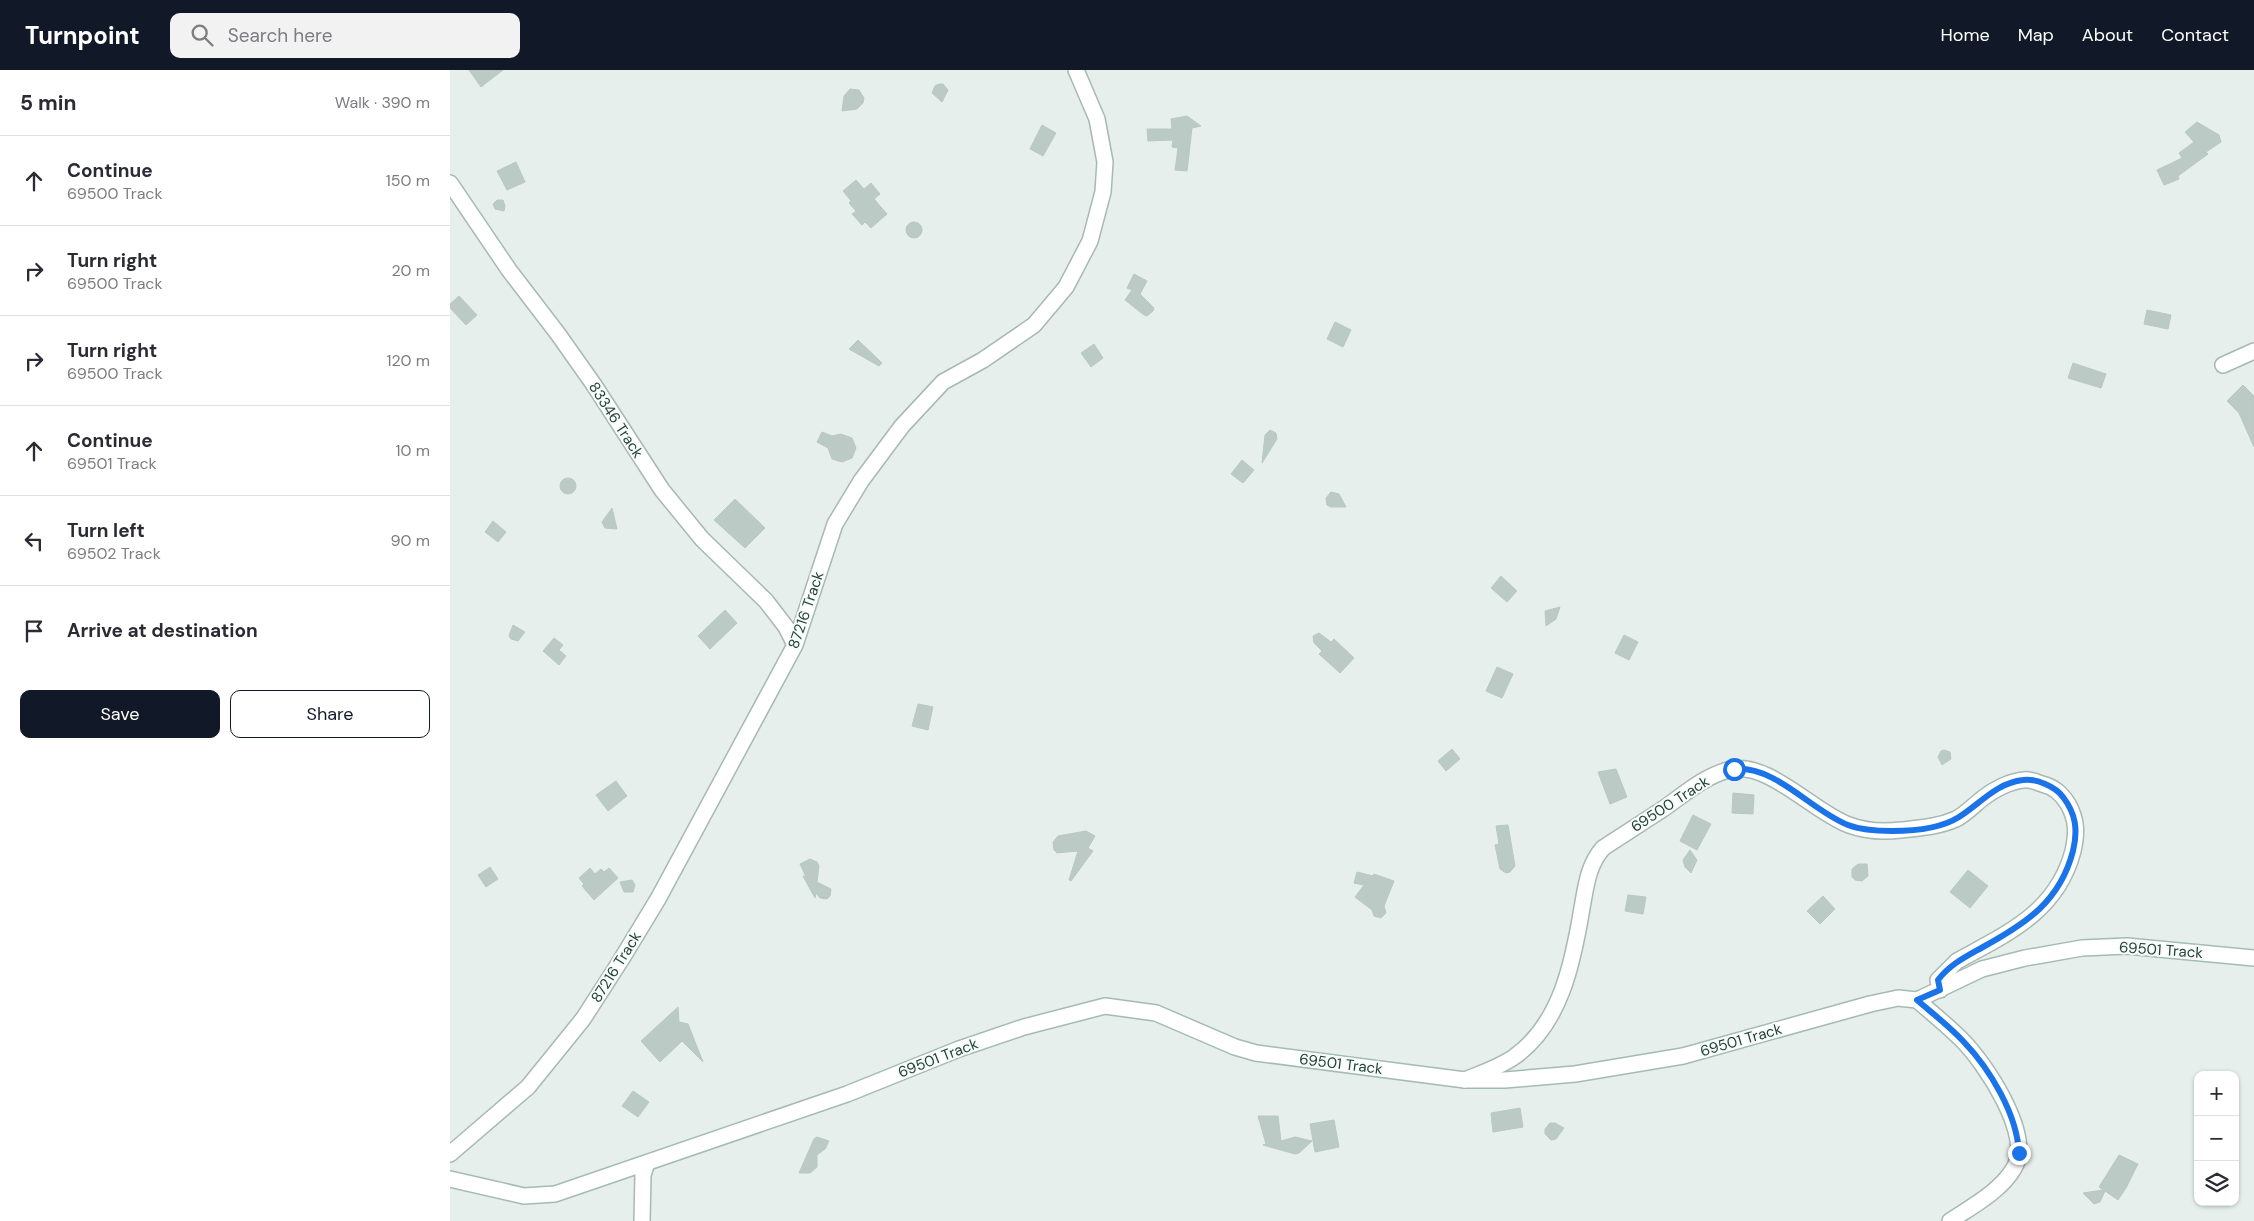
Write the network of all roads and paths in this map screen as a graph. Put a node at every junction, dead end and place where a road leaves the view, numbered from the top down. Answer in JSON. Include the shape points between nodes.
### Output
{"nodes":[{"id":1,"x":1076,"y":70,"type":"edge"},
{"id":2,"x":450,"y":183,"type":"edge"},
{"id":3,"x":2254,"y":351,"type":"edge"},
{"id":4,"x":2222,"y":365,"type":"dead end"},
{"id":5,"x":795,"y":645,"type":"junction"},
{"id":6,"x":2254,"y":958,"type":"edge"},
{"id":7,"x":1940,"y":990,"type":"junction"},
{"id":8,"x":1917,"y":1000,"type":"junction"},
{"id":9,"x":1465,"y":1080,"type":"junction"},
{"id":10,"x":450,"y":1154,"type":"edge"},
{"id":11,"x":647,"y":1163,"type":"junction"},
{"id":12,"x":450,"y":1179,"type":"edge"},
{"id":13,"x":642,"y":1221,"type":"edge"},
{"id":14,"x":1950,"y":1221,"type":"edge"}],
"edges":[{"from":1,"to":5,"type":"street","name":"87216 Track","via":[[1097,120],[1105,162],[1103,192],[1090,241],[1066,286],[1034,325],[983,360],[943,382],[902,426],[861,481],[835,524]]},
{"from":2,"to":5,"type":"street","name":"83346 Track","via":[[589,378],[662,490],[719,557],[766,601]]},
{"from":3,"to":4,"type":"street"},
{"from":5,"to":10,"type":"street","name":"87216 Track","via":[[658,899],[583,1019],[528,1087]]},
{"from":6,"to":7,"type":"street","name":"69501 Track","via":[[2127,946],[2082,948],[1982,970]]},
{"from":7,"to":8,"type":"street","name":"69501 Track"},
{"from":7,"to":9,"type":"street","name":"69500 Track","via":[[1938,980],[1948,968],[2025,923],[2062,882],[2076,837],[2076,826],[2073,814],[2058,791],[2024,779],[1984,796],[1959,817],[1943,824],[1893,831],[1871,830],[1835,818],[1769,777],[1751,771],[1728,770],[1696,784],[1603,848],[1595,857],[1567,980],[1536,1039],[1513,1058]]},
{"from":8,"to":9,"type":"street","name":"69501 Track","via":[[1898,998],[1870,1004],[1683,1056],[1576,1074]]},
{"from":8,"to":14,"type":"street","via":[[1969,1048],[2010,1110],[2018,1135],[2019,1153],[2015,1167],[2004,1182]]},
{"from":9,"to":11,"type":"street","name":"69501 Track","via":[[1256,1053],[1156,1013],[1105,1006],[1014,1030],[847,1094]]},
{"from":11,"to":12,"type":"street","name":"69501 Track","via":[[555,1194],[540,1196],[492,1190]]},
{"from":11,"to":13,"type":"street","via":[[643,1175]]}]}
